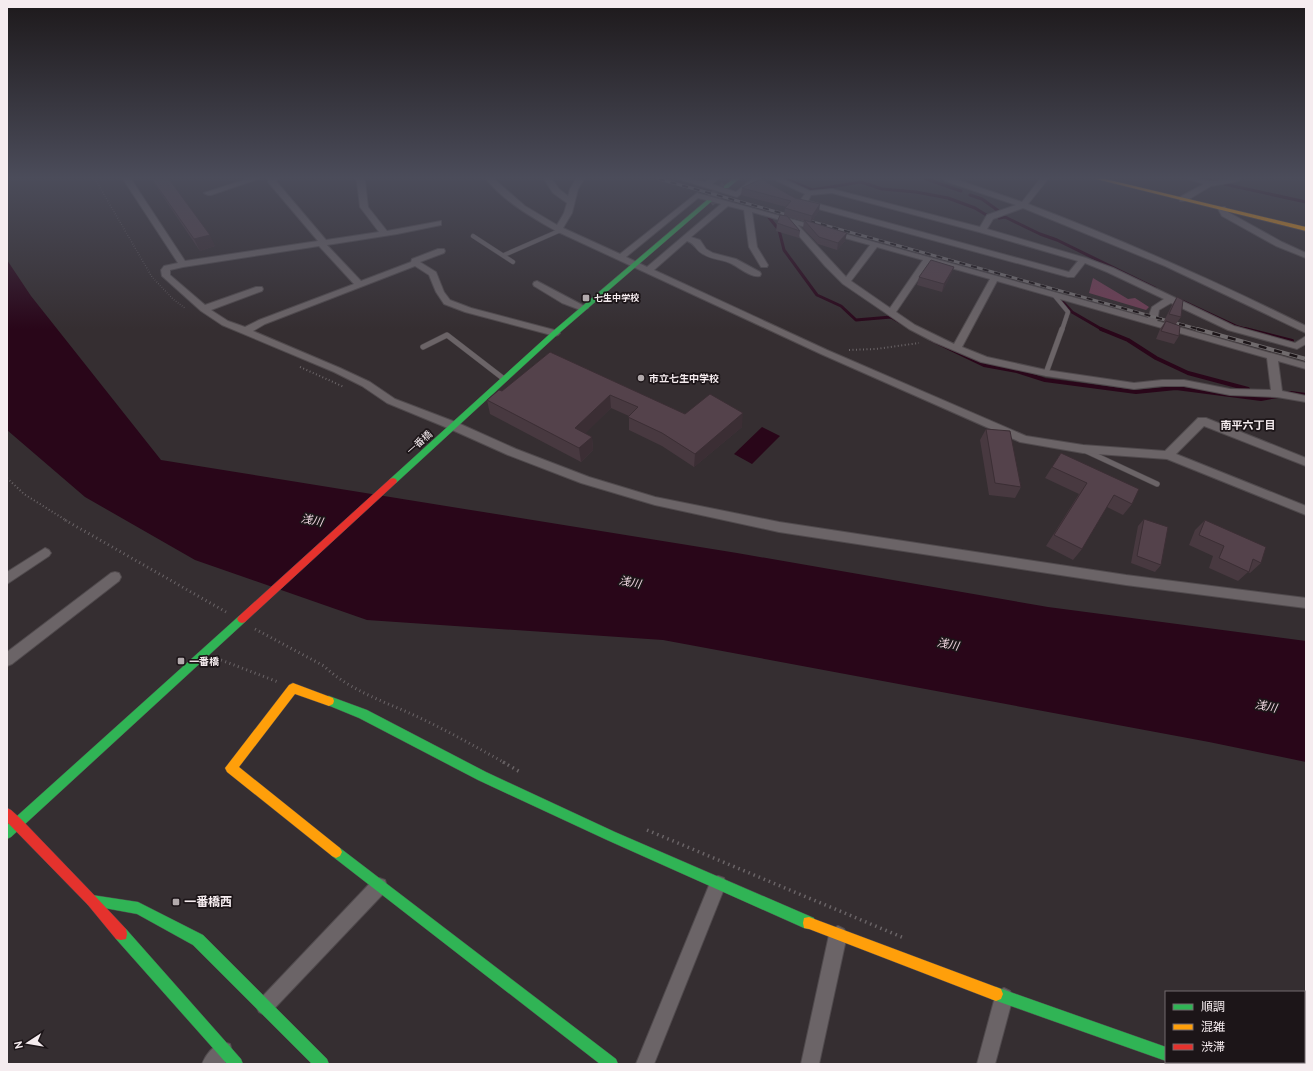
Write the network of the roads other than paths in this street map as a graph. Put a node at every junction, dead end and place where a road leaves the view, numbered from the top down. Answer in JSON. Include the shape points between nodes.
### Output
{"nodes":[{"id":1,"x":160,"y":229,"type":"edge"},
{"id":2,"x":312,"y":229,"type":"edge"},
{"id":3,"x":381,"y":229,"type":"edge"},
{"id":4,"x":407,"y":229,"type":"edge"},
{"id":5,"x":560,"y":229,"type":"joint"},
{"id":6,"x":655,"y":229,"type":"edge"},
{"id":7,"x":676,"y":229,"type":"edge"},
{"id":8,"x":697,"y":229,"type":"edge"},
{"id":9,"x":751,"y":229,"type":"edge"},
{"id":10,"x":798,"y":229,"type":"edge"},
{"id":11,"x":822,"y":229,"type":"edge"},
{"id":12,"x":935,"y":229,"type":"edge"},
{"id":13,"x":957,"y":229,"type":"edge"},
{"id":14,"x":1083,"y":229,"type":"edge"},
{"id":15,"x":1252,"y":229,"type":"edge"},
{"id":16,"x":982,"y":230,"type":"joint"},
{"id":17,"x":385,"y":234,"type":"junction"},
{"id":18,"x":473,"y":236,"type":"dead end"},
{"id":19,"x":686,"y":238,"type":"junction"},
{"id":20,"x":322,"y":244,"type":"junction"},
{"id":21,"x":875,"y":244,"type":"junction"},
{"id":22,"x":441,"y":251,"type":"dead end"},
{"id":23,"x":504,"y":255,"type":"junction"},
{"id":24,"x":1306,"y":256,"type":"edge"},
{"id":25,"x":621,"y":257,"type":"junction"},
{"id":26,"x":928,"y":259,"type":"junction"},
{"id":27,"x":1083,"y":260,"type":"junction"},
{"id":28,"x":514,"y":262,"type":"dead end"},
{"id":29,"x":416,"y":263,"type":"junction"},
{"id":30,"x":183,"y":264,"type":"junction"},
{"id":31,"x":635,"y":264,"type":"junction"},
{"id":32,"x":764,"y":265,"type":"dead end"},
{"id":33,"x":648,"y":270,"type":"junction"},
{"id":34,"x":757,"y":274,"type":"dead end"},
{"id":35,"x":995,"y":278,"type":"junction"},
{"id":36,"x":846,"y":282,"type":"junction"},
{"id":37,"x":537,"y":284,"type":"dead end"},
{"id":38,"x":360,"y":285,"type":"junction"},
{"id":39,"x":259,"y":289,"type":"dead end"},
{"id":40,"x":1054,"y":295,"type":"junction"},
{"id":41,"x":1169,"y":300,"type":"junction"},
{"id":42,"x":583,"y":308,"type":"junction"},
{"id":43,"x":204,"y":309,"type":"junction"},
{"id":44,"x":891,"y":312,"type":"junction"},
{"id":45,"x":1152,"y":323,"type":"junction"},
{"id":46,"x":1306,"y":330,"type":"edge"},
{"id":47,"x":246,"y":331,"type":"junction"},
{"id":48,"x":555,"y":333,"type":"junction"},
{"id":49,"x":1306,"y":338,"type":"edge"},
{"id":50,"x":423,"y":347,"type":"dead end"},
{"id":51,"x":957,"y":348,"type":"junction"},
{"id":52,"x":1272,"y":356,"type":"junction"},
{"id":53,"x":1306,"y":366,"type":"edge"},
{"id":54,"x":1046,"y":373,"type":"junction"},
{"id":55,"x":504,"y":379,"type":"junction"},
{"id":56,"x":1277,"y":394,"type":"junction"},
{"id":57,"x":1306,"y":399,"type":"edge"},
{"id":58,"x":450,"y":430,"type":"junction"},
{"id":59,"x":1083,"y":450,"type":"junction"},
{"id":60,"x":1168,"y":455,"type":"junction"},
{"id":61,"x":1306,"y":462,"type":"edge"},
{"id":62,"x":1157,"y":484,"type":"dead end"},
{"id":63,"x":1306,"y":511,"type":"edge"},
{"id":64,"x":46,"y":553,"type":"dead end"},
{"id":65,"x":115,"y":577,"type":"dead end"},
{"id":66,"x":7,"y":579,"type":"edge"},
{"id":67,"x":1306,"y":603,"type":"edge"},
{"id":68,"x":7,"y":660,"type":"edge"},
{"id":69,"x":7,"y":814,"type":"edge"},
{"id":70,"x":17,"y":823,"type":"junction"},
{"id":71,"x":7,"y":832,"type":"edge"},
{"id":72,"x":718,"y":884,"type":"junction"},
{"id":73,"x":379,"y":886,"type":"junction"},
{"id":74,"x":92,"y":901,"type":"junction"},
{"id":75,"x":838,"y":935,"type":"junction"},
{"id":76,"x":1004,"y":997,"type":"junction"},
{"id":77,"x":265,"y":1006,"type":"junction"},
{"id":78,"x":1165,"y":1054,"type":"edge"},
{"id":79,"x":223,"y":1060,"type":"edge"},
{"id":80,"x":322,"y":1064,"type":"edge"},
{"id":81,"x":611,"y":1064,"type":"edge"},
{"id":82,"x":645,"y":1064,"type":"edge"},
{"id":83,"x":810,"y":1064,"type":"edge"},
{"id":84,"x":986,"y":1064,"type":"edge"}],
"edges":[{"from":1,"to":30,"type":"street"},
{"from":2,"to":20,"type":"street"},
{"from":3,"to":17,"type":"street"},
{"from":4,"to":17,"type":"street"},
{"from":5,"to":23,"type":"lane"},
{"from":5,"to":25,"type":"street"},
{"from":6,"to":25,"type":"street"},
{"from":7,"to":31,"type":"main road","name":"一番橋"},
{"from":8,"to":19,"type":"street"},
{"from":9,"to":32,"type":"street","via":[[753,246]]},
{"from":10,"to":36,"type":"street"},
{"from":11,"to":21,"type":"street"},
{"from":12,"to":27,"type":"street","via":[[1071,275]]},
{"from":13,"to":16,"type":"street"},
{"from":14,"to":46,"type":"street","via":[[1238,295]]},
{"from":15,"to":24,"type":"street"},
{"from":16,"to":27,"type":"street"},
{"from":17,"to":20,"type":"street"},
{"from":18,"to":23,"type":"lane"},
{"from":19,"to":33,"type":"street"},
{"from":19,"to":34,"type":"street","via":[[697,242],[703,251],[710,255],[733,261]]},
{"from":20,"to":30,"type":"street"},
{"from":20,"to":38,"type":"street"},
{"from":21,"to":26,"type":"street"},
{"from":21,"to":36,"type":"street"},
{"from":22,"to":29,"type":"street"},
{"from":23,"to":28,"type":"lane"},
{"from":25,"to":31,"type":"street"},
{"from":26,"to":35,"type":"street"},
{"from":26,"to":44,"type":"street"},
{"from":27,"to":41,"type":"street","via":[[1110,270]]},
{"from":29,"to":38,"type":"street"},
{"from":29,"to":48,"type":"street","via":[[433,274],[447,302]]},
{"from":30,"to":43,"type":"street","via":[[167,268],[166,276]]},
{"from":31,"to":33,"type":"street"},
{"from":31,"to":42,"type":"main road","name":"一番橋"},
{"from":33,"to":59,"type":"street","via":[[824,352],[1024,439]]},
{"from":35,"to":40,"type":"street"},
{"from":35,"to":51,"type":"street"},
{"from":36,"to":44,"type":"street"},
{"from":37,"to":42,"type":"street","via":[[565,301]]},
{"from":38,"to":47,"type":"street","via":[[262,322]]},
{"from":39,"to":43,"type":"street"},
{"from":40,"to":45,"type":"street"},
{"from":40,"to":54,"type":"lane","via":[[1068,312]]},
{"from":41,"to":45,"type":"street","via":[[1155,309]]},
{"from":41,"to":49,"type":"street","via":[[1231,328],[1296,346]]},
{"from":42,"to":48,"type":"main road","name":"一番橋"},
{"from":43,"to":47,"type":"street","via":[[225,323]]},
{"from":44,"to":51,"type":"street","via":[[912,327]]},
{"from":45,"to":52,"type":"street"},
{"from":47,"to":58,"type":"street","via":[[361,382],[392,401]]},
{"from":48,"to":55,"type":"main road","name":"一番橋"},
{"from":50,"to":55,"type":"lane","via":[[447,335]]},
{"from":51,"to":54,"type":"street","via":[[984,360]]},
{"from":52,"to":53,"type":"street"},
{"from":52,"to":56,"type":"street"},
{"from":54,"to":56,"type":"street","via":[[1134,386],[1184,383],[1230,392]]},
{"from":55,"to":58,"type":"main road","name":"一番橋"},
{"from":56,"to":57,"type":"street"},
{"from":58,"to":67,"type":"street","via":[[585,480],[694,510],[779,527],[1028,566]]},
{"from":58,"to":70,"type":"main road","name":"一番橋"},
{"from":59,"to":60,"type":"street"},
{"from":59,"to":62,"type":"lane"},
{"from":60,"to":61,"type":"street","via":[[1202,421]]},
{"from":60,"to":63,"type":"street"},
{"from":64,"to":66,"type":"street","via":[[30,571]]},
{"from":65,"to":68,"type":"street"},
{"from":69,"to":70,"type":"main road"},
{"from":70,"to":71,"type":"main road","name":"一番橋"},
{"from":70,"to":74,"type":"main road"},
{"from":72,"to":73,"type":"main road","via":[[482,776],[363,714],[293,688],[231,768]]},
{"from":72,"to":75,"type":"main road"},
{"from":72,"to":82,"type":"street"},
{"from":73,"to":77,"type":"street"},
{"from":73,"to":81,"type":"main road"},
{"from":74,"to":77,"type":"main road","via":[[138,908],[198,940]]},
{"from":74,"to":79,"type":"main road"},
{"from":75,"to":76,"type":"main road"},
{"from":75,"to":83,"type":"street"},
{"from":76,"to":78,"type":"main road"},
{"from":76,"to":84,"type":"street"},
{"from":77,"to":80,"type":"main road"}]}
